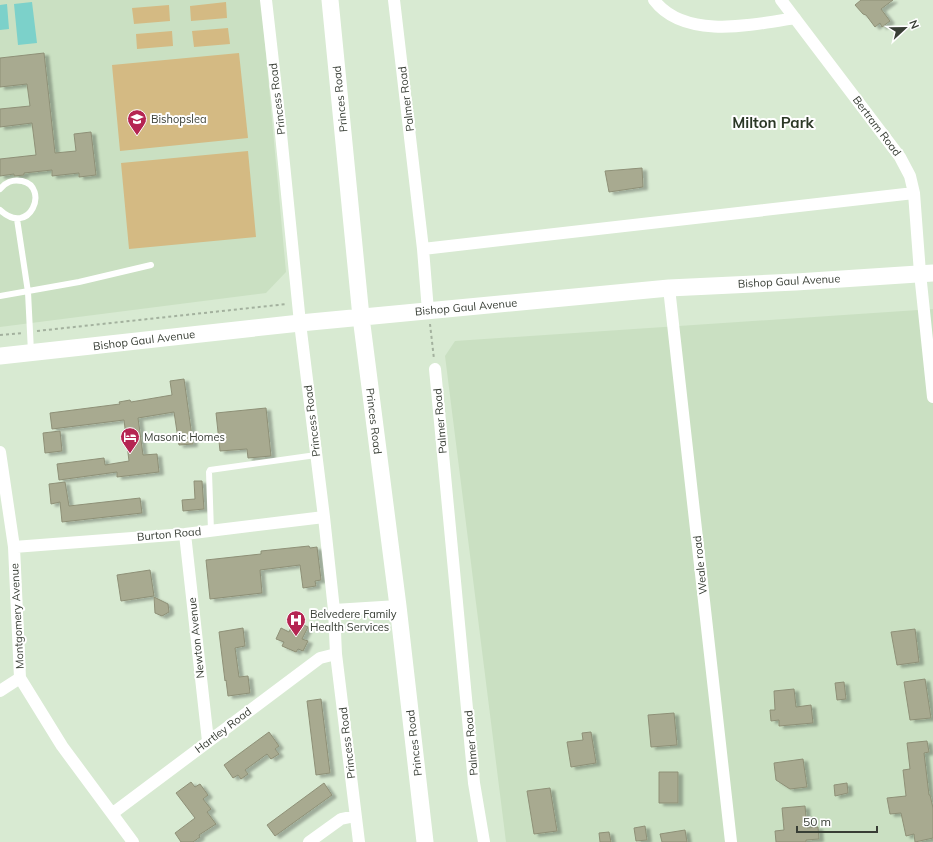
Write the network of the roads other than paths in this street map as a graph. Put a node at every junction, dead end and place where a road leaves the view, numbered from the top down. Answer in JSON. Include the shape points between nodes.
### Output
{"nodes":[{"id":1,"x":266,"y":0,"type":"edge"},
{"id":2,"x":330,"y":0,"type":"edge"},
{"id":3,"x":394,"y":0,"type":"edge"},
{"id":4,"x":654,"y":0,"type":"edge"},
{"id":5,"x":781,"y":0,"type":"edge"},
{"id":6,"x":794,"y":18,"type":"junction"},
{"id":7,"x":0,"y":189,"type":"edge"},
{"id":8,"x":914,"y":193,"type":"junction"},
{"id":9,"x":0,"y":210,"type":"edge"},
{"id":10,"x":17,"y":219,"type":"junction"},
{"id":11,"x":424,"y":249,"type":"junction"},
{"id":12,"x":151,"y":265,"type":"dead end"},
{"id":13,"x":926,"y":273,"type":"edge"},
{"id":14,"x":669,"y":288,"type":"junction"},
{"id":15,"x":28,"y":292,"type":"junction"},
{"id":16,"x":0,"y":296,"type":"edge"},
{"id":17,"x":428,"y":311,"type":"junction"},
{"id":18,"x":361,"y":317,"type":"junction"},
{"id":19,"x":300,"y":322,"type":"junction"},
{"id":20,"x":31,"y":352,"type":"junction"},
{"id":21,"x":0,"y":356,"type":"edge"},
{"id":22,"x":436,"y":369,"type":"road end"},
{"id":23,"x":933,"y":397,"type":"edge"},
{"id":24,"x":0,"y":452,"type":"edge"},
{"id":25,"x":316,"y":455,"type":"junction"},
{"id":26,"x":324,"y":517,"type":"junction"},
{"id":27,"x":211,"y":531,"type":"junction"},
{"id":28,"x":185,"y":534,"type":"junction"},
{"id":29,"x":14,"y":547,"type":"junction"},
{"id":30,"x":398,"y":606,"type":"junction"},
{"id":31,"x":334,"y":610,"type":"junction"},
{"id":32,"x":336,"y":654,"type":"junction"},
{"id":33,"x":20,"y":678,"type":"junction"},
{"id":34,"x":0,"y":691,"type":"edge"},
{"id":35,"x":208,"y":741,"type":"junction"},
{"id":36,"x":113,"y":813,"type":"junction"},
{"id":37,"x":355,"y":816,"type":"junction"},
{"id":38,"x":133,"y":842,"type":"edge"},
{"id":39,"x":309,"y":842,"type":"edge"},
{"id":40,"x":359,"y":842,"type":"edge"},
{"id":41,"x":425,"y":842,"type":"edge"},
{"id":42,"x":484,"y":842,"type":"edge"},
{"id":43,"x":731,"y":842,"type":"edge"}],
"edges":[{"from":1,"to":19,"type":"street","name":"Princess Road"},
{"from":2,"to":18,"type":"main road","name":"Princes Road"},
{"from":3,"to":11,"type":"street","name":"Palmer Road"},
{"from":4,"to":6,"type":"street","via":[[658,6],[677,19],[702,26],[755,24]]},
{"from":5,"to":6,"type":"street","name":"Bertram Road"},
{"from":6,"to":8,"type":"street","name":"Bertram Road","via":[[900,157],[910,176]]},
{"from":7,"to":10,"type":"lane","via":[[6,182],[16,180],[26,182],[33,188],[36,198],[34,208],[27,216]]},
{"from":8,"to":11,"type":"street"},
{"from":8,"to":13,"type":"street","name":"Bertram Road"},
{"from":9,"to":10,"type":"lane","via":[[8,217]]},
{"from":10,"to":15,"type":"lane"},
{"from":11,"to":17,"type":"street","name":"Palmer Road"},
{"from":12,"to":15,"type":"lane"},
{"from":13,"to":14,"type":"main road","name":"Bishop Gaul Avenue"},
{"from":13,"to":23,"type":"street","name":"Bertram Road"},
{"from":14,"to":17,"type":"main road","name":"Bishop Gaul Avenue"},
{"from":14,"to":43,"type":"street","name":"Weale road"},
{"from":15,"to":16,"type":"lane"},
{"from":15,"to":20,"type":"lane"},
{"from":17,"to":18,"type":"main road","name":"Bishop Gaul Avenue"},
{"from":18,"to":19,"type":"main road","name":"Bishop Gaul Avenue"},
{"from":18,"to":30,"type":"main road","name":"Princes Road"},
{"from":19,"to":20,"type":"main road","name":"Bishop Gaul Avenue"},
{"from":19,"to":25,"type":"street","name":"Princess Road"},
{"from":20,"to":21,"type":"main road","name":"Bishop Gaul Avenue"},
{"from":22,"to":42,"type":"street","name":"Palmer Road","via":[[474,783]]},
{"from":24,"to":29,"type":"street","name":"Montgomery Avenue"},
{"from":25,"to":26,"type":"street","name":"Princess Road"},
{"from":25,"to":27,"type":"lane","via":[[210,470]]},
{"from":26,"to":27,"type":"street","name":"Burton Road"},
{"from":26,"to":31,"type":"street","name":"Princess Road"},
{"from":27,"to":28,"type":"street","name":"Burton Road"},
{"from":28,"to":29,"type":"street","name":"Burton Road"},
{"from":28,"to":35,"type":"street","name":"Newton Avenue"},
{"from":29,"to":33,"type":"street","name":"Montgomery Avenue"},
{"from":30,"to":31,"type":"street"},
{"from":30,"to":41,"type":"main road","name":"Princes Road"},
{"from":31,"to":32,"type":"street","name":"Princess Road"},
{"from":32,"to":35,"type":"street","name":"Hartley Road","via":[[320,658]]},
{"from":32,"to":37,"type":"street","name":"Princess Road"},
{"from":33,"to":34,"type":"street"},
{"from":33,"to":36,"type":"street","name":"Montgomery Avenue","via":[[62,746]]},
{"from":35,"to":36,"type":"street","name":"Hartley Road"},
{"from":36,"to":38,"type":"street","name":"Montgomery Avenue"},
{"from":37,"to":39,"type":"street","via":[[341,820]]},
{"from":37,"to":40,"type":"street","name":"Princess Road"}]}
